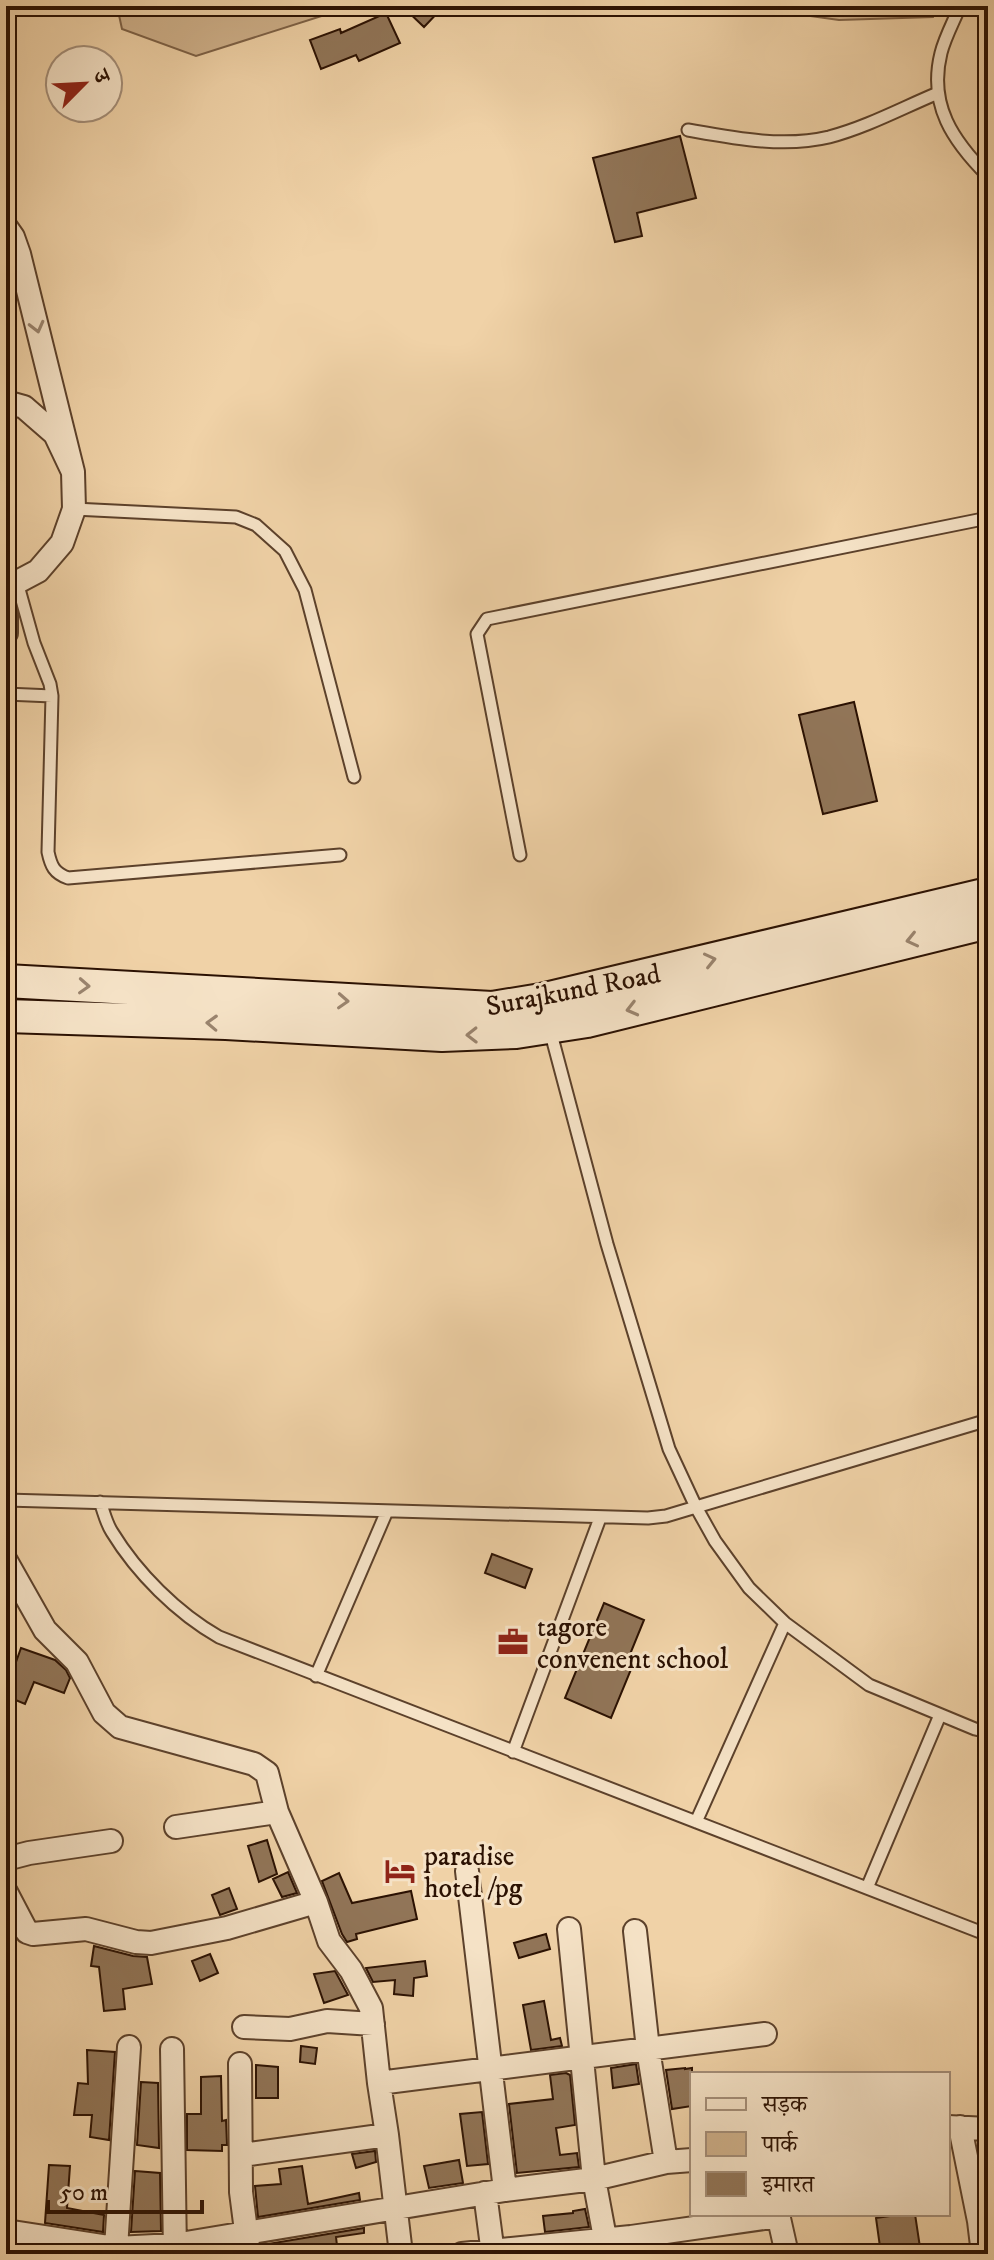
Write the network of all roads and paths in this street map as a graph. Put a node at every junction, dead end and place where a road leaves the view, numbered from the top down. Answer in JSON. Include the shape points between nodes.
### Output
{"nodes":[{"id":1,"x":960,"y":6,"type":"edge"},
{"id":2,"x":938,"y":93,"type":"junction"},
{"id":3,"x":688,"y":130,"type":"dead end"},
{"id":4,"x":988,"y":176,"type":"edge"},
{"id":5,"x":6,"y":227,"type":"edge"},
{"id":6,"x":6,"y":402,"type":"edge"},
{"id":7,"x":73,"y":472,"type":"junction"},
{"id":8,"x":74,"y":509,"type":"junction"},
{"id":9,"x":988,"y":518,"type":"edge"},
{"id":10,"x":10,"y":586,"type":"edge"},
{"id":11,"x":6,"y":633,"type":"edge"},
{"id":12,"x":6,"y":694,"type":"edge"},
{"id":13,"x":52,"y":696,"type":"junction"},
{"id":14,"x":354,"y":777,"type":"dead end"},
{"id":15,"x":340,"y":855,"type":"dead end"},
{"id":16,"x":520,"y":855,"type":"dead end"},
{"id":17,"x":988,"y":894,"type":"edge"},
{"id":18,"x":988,"y":922,"type":"edge"},
{"id":19,"x":6,"y":981,"type":"edge"},
{"id":20,"x":545,"y":1014,"type":"junction"},
{"id":21,"x":6,"y":1016,"type":"edge"},
{"id":22,"x":988,"y":1420,"type":"edge"},
{"id":23,"x":6,"y":1500,"type":"edge"},
{"id":24,"x":100,"y":1502,"type":"junction"},
{"id":25,"x":696,"y":1507,"type":"junction"},
{"id":26,"x":387,"y":1511,"type":"junction"},
{"id":27,"x":600,"y":1518,"type":"junction"},
{"id":28,"x":6,"y":1561,"type":"edge"},
{"id":29,"x":785,"y":1623,"type":"junction"},
{"id":30,"x":316,"y":1676,"type":"junction"},
{"id":31,"x":940,"y":1715,"type":"junction"},
{"id":32,"x":988,"y":1732,"type":"edge"},
{"id":33,"x":513,"y":1752,"type":"junction"},
{"id":34,"x":277,"y":1812,"type":"junction"},
{"id":35,"x":696,"y":1822,"type":"junction"},
{"id":36,"x":176,"y":1827,"type":"dead end"},
{"id":37,"x":111,"y":1841,"type":"dead end"},
{"id":38,"x":6,"y":1859,"type":"edge"},
{"id":39,"x":467,"y":1871,"type":"dead end"},
{"id":40,"x":867,"y":1888,"type":"junction"},
{"id":41,"x":6,"y":1892,"type":"edge"},
{"id":42,"x":316,"y":1902,"type":"junction"},
{"id":43,"x":12,"y":1920,"type":"edge"},
{"id":44,"x":569,"y":1929,"type":"dead end"},
{"id":45,"x":635,"y":1931,"type":"dead end"},
{"id":46,"x":988,"y":1935,"type":"edge"},
{"id":47,"x":373,"y":2024,"type":"junction"},
{"id":48,"x":244,"y":2027,"type":"dead end"},
{"id":49,"x":765,"y":2034,"type":"dead end"},
{"id":50,"x":129,"y":2047,"type":"dead end"},
{"id":51,"x":172,"y":2049,"type":"dead end"},
{"id":52,"x":648,"y":2049,"type":"junction"},
{"id":53,"x":582,"y":2057,"type":"junction"},
{"id":54,"x":240,"y":2064,"type":"dead end"},
{"id":55,"x":489,"y":2069,"type":"junction"},
{"id":56,"x":379,"y":2083,"type":"junction"},
{"id":57,"x":954,"y":2127,"type":"edge"},
{"id":58,"x":988,"y":2129,"type":"edge"},
{"id":59,"x":387,"y":2135,"type":"junction"},
{"id":60,"x":242,"y":2155,"type":"junction"},
{"id":61,"x":690,"y":2160,"type":"edge"},
{"id":62,"x":666,"y":2162,"type":"junction"},
{"id":63,"x":594,"y":2179,"type":"junction"},
{"id":64,"x":495,"y":2191,"type":"junction"},
{"id":65,"x":396,"y":2208,"type":"junction"},
{"id":66,"x":771,"y":2216,"type":"edge"},
{"id":67,"x":778,"y":2216,"type":"edge"},
{"id":68,"x":984,"y":2221,"type":"edge"},
{"id":69,"x":6,"y":2231,"type":"edge"},
{"id":70,"x":247,"y":2243,"type":"edge"},
{"id":71,"x":607,"y":2246,"type":"edge"},
{"id":72,"x":116,"y":2248,"type":"junction"},
{"id":73,"x":174,"y":2250,"type":"edge"},
{"id":74,"x":492,"y":2252,"type":"edge"},
{"id":75,"x":401,"y":2254,"type":"edge"},
{"id":76,"x":462,"y":2254,"type":"edge"},
{"id":77,"x":787,"y":2254,"type":"edge"},
{"id":78,"x":983,"y":2254,"type":"edge"}],
"edges":[{"from":1,"to":2,"type":"lane","via":[[941,53]]},
{"from":2,"to":3,"type":"lane","via":[[826,137],[748,140]]},
{"from":2,"to":4,"type":"lane","via":[[948,128]]},
{"from":5,"to":7,"type":"street","one_way":true,"via":[[19,254]]},
{"from":6,"to":7,"type":"street","via":[[24,407],[55,434]]},
{"from":7,"to":8,"type":"street"},
{"from":8,"to":10,"type":"street","via":[[62,543],[38,571]]},
{"from":8,"to":14,"type":"lane","via":[[236,517],[256,525],[285,551],[305,590]]},
{"from":9,"to":16,"type":"lane","via":[[487,619],[477,634]]},
{"from":10,"to":11,"type":"street"},
{"from":10,"to":13,"type":"lane"},
{"from":12,"to":13,"type":"lane"},
{"from":13,"to":15,"type":"lane","via":[[48,852],[58,874],[68,878]]},
{"from":20,"to":17,"type":"main road","name":"Surajkund Road","one_way":true},
{"from":18,"to":20,"type":"main road","name":"Surajkund Road","one_way":true,"via":[[587,1021]]},
{"from":19,"to":20,"type":"main road","name":"Surajkund Road","one_way":true},
{"from":20,"to":21,"type":"main road","name":"Surajkund Road","one_way":true,"via":[[516,1032],[442,1035]]},
{"from":20,"to":25,"type":"lane","via":[[669,1449]]},
{"from":22,"to":25,"type":"lane"},
{"from":23,"to":24,"type":"lane"},
{"from":24,"to":26,"type":"lane"},
{"from":24,"to":30,"type":"lane","via":[[126,1552],[196,1623]]},
{"from":25,"to":27,"type":"lane","via":[[666,1516]]},
{"from":25,"to":29,"type":"lane","via":[[749,1588]]},
{"from":26,"to":27,"type":"lane"},
{"from":26,"to":30,"type":"lane"},
{"from":27,"to":33,"type":"lane"},
{"from":28,"to":34,"type":"street","via":[[45,1630],[77,1662],[111,1720],[120,1727],[254,1764],[267,1773]]},
{"from":29,"to":31,"type":"lane","via":[[869,1685]]},
{"from":29,"to":35,"type":"lane"},
{"from":30,"to":33,"type":"lane"},
{"from":31,"to":32,"type":"lane"},
{"from":31,"to":40,"type":"lane"},
{"from":33,"to":35,"type":"lane"},
{"from":34,"to":36,"type":"street"},
{"from":34,"to":42,"type":"street"},
{"from":35,"to":40,"type":"lane"},
{"from":37,"to":38,"type":"street"},
{"from":39,"to":55,"type":"street"},
{"from":40,"to":46,"type":"lane"},
{"from":41,"to":43,"type":"street"},
{"from":42,"to":43,"type":"street","via":[[151,1943],[86,1929],[33,1934]]},
{"from":42,"to":47,"type":"street","via":[[329,1941],[371,2008]]},
{"from":44,"to":53,"type":"street"},
{"from":45,"to":52,"type":"street"},
{"from":47,"to":48,"type":"street","via":[[327,2021],[290,2029]]},
{"from":47,"to":56,"type":"street"},
{"from":49,"to":52,"type":"street"},
{"from":50,"to":72,"type":"street"},
{"from":51,"to":73,"type":"street"},
{"from":52,"to":53,"type":"street"},
{"from":52,"to":62,"type":"street"},
{"from":53,"to":55,"type":"street"},
{"from":53,"to":63,"type":"street"},
{"from":54,"to":60,"type":"street"},
{"from":55,"to":56,"type":"street"},
{"from":55,"to":64,"type":"street"},
{"from":56,"to":59,"type":"street"},
{"from":57,"to":58,"type":"street"},
{"from":57,"to":68,"type":"street"},
{"from":59,"to":60,"type":"street"},
{"from":59,"to":65,"type":"street"},
{"from":60,"to":70,"type":"street"},
{"from":61,"to":62,"type":"street"},
{"from":62,"to":63,"type":"street"},
{"from":63,"to":64,"type":"street"},
{"from":63,"to":71,"type":"street"},
{"from":64,"to":65,"type":"street"},
{"from":64,"to":74,"type":"street"},
{"from":65,"to":70,"type":"street"},
{"from":65,"to":75,"type":"street"},
{"from":66,"to":71,"type":"street","via":[[631,2237]]},
{"from":67,"to":77,"type":"street"},
{"from":68,"to":78,"type":"street"},
{"from":69,"to":72,"type":"street"},
{"from":70,"to":73,"type":"street"},
{"from":71,"to":74,"type":"street"},
{"from":72,"to":73,"type":"street"},
{"from":74,"to":76,"type":"street"}]}
